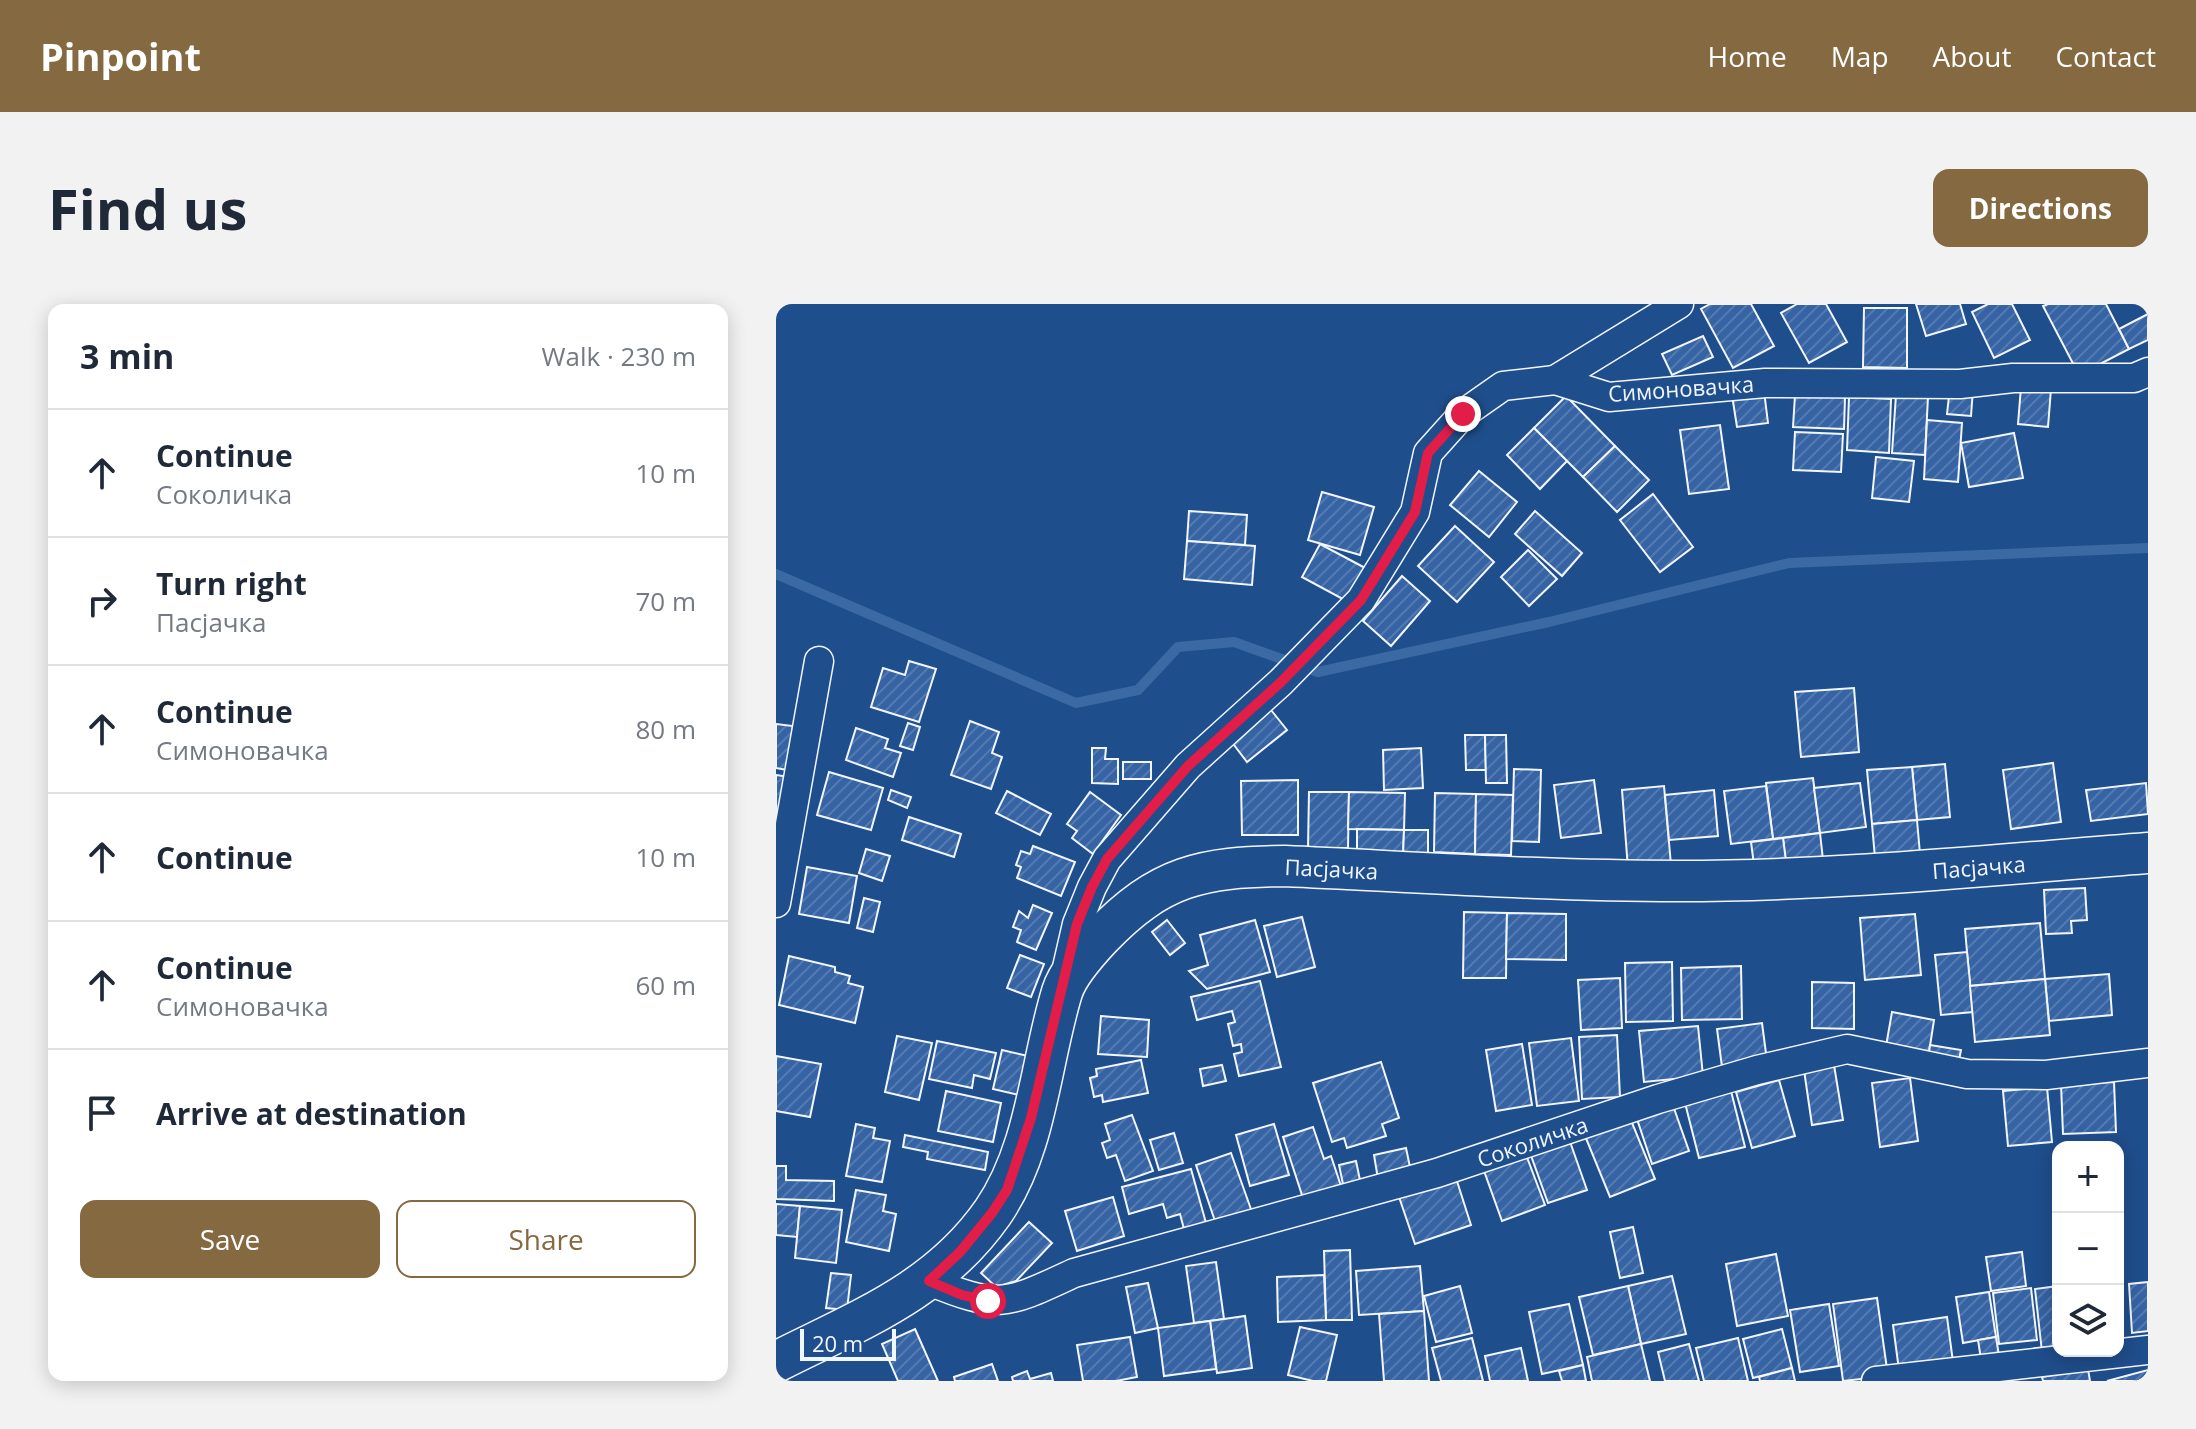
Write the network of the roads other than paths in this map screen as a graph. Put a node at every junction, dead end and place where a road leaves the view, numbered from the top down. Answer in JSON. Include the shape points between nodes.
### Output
{"nodes":[{"id":1,"x":1679,"y":304,"type":"edge"},
{"id":2,"x":2148,"y":372,"type":"edge"},
{"id":3,"x":1555,"y":380,"type":"junction"},
{"id":4,"x":819,"y":661,"type":"dead end"},
{"id":5,"x":2148,"y":853,"type":"edge"},
{"id":6,"x":776,"y":903,"type":"edge"},
{"id":7,"x":1063,"y":988,"type":"junction"},
{"id":8,"x":2148,"y":1063,"type":"edge"},
{"id":9,"x":929,"y":1281,"type":"junction"},
{"id":10,"x":2148,"y":1350,"type":"edge"},
{"id":11,"x":776,"y":1362,"type":"edge"},
{"id":12,"x":1876,"y":1381,"type":"edge"}],
"edges":[{"from":1,"to":3,"type":"street"},
{"from":2,"to":3,"type":"street","name":"Симоновачка","via":[[2134,378],[2013,378],[1960,384],[1765,383],[1609,397]]},
{"from":3,"to":7,"type":"street","name":"Симоновачка","via":[[1503,386],[1463,414],[1428,453],[1415,512],[1361,600],[1188,766],[1107,859],[1077,924]]},
{"from":4,"to":6,"type":"street"},
{"from":5,"to":7,"type":"main road","name":"Пасјачка","via":[[1743,880],[1612,880],[1285,866],[1206,871],[1147,895],[1090,948]]},
{"from":7,"to":9,"type":"main road","name":"Пасјачка","via":[[1007,1190],[960,1252]]},
{"from":8,"to":9,"type":"street","name":"Соколичка","via":[[2046,1075],[1967,1074],[1847,1049],[1658,1099],[1437,1173],[1074,1273],[1019,1299],[988,1301]]},
{"from":9,"to":11,"type":"main road","name":"Пасјачка"},
{"from":10,"to":12,"type":"street"}]}
